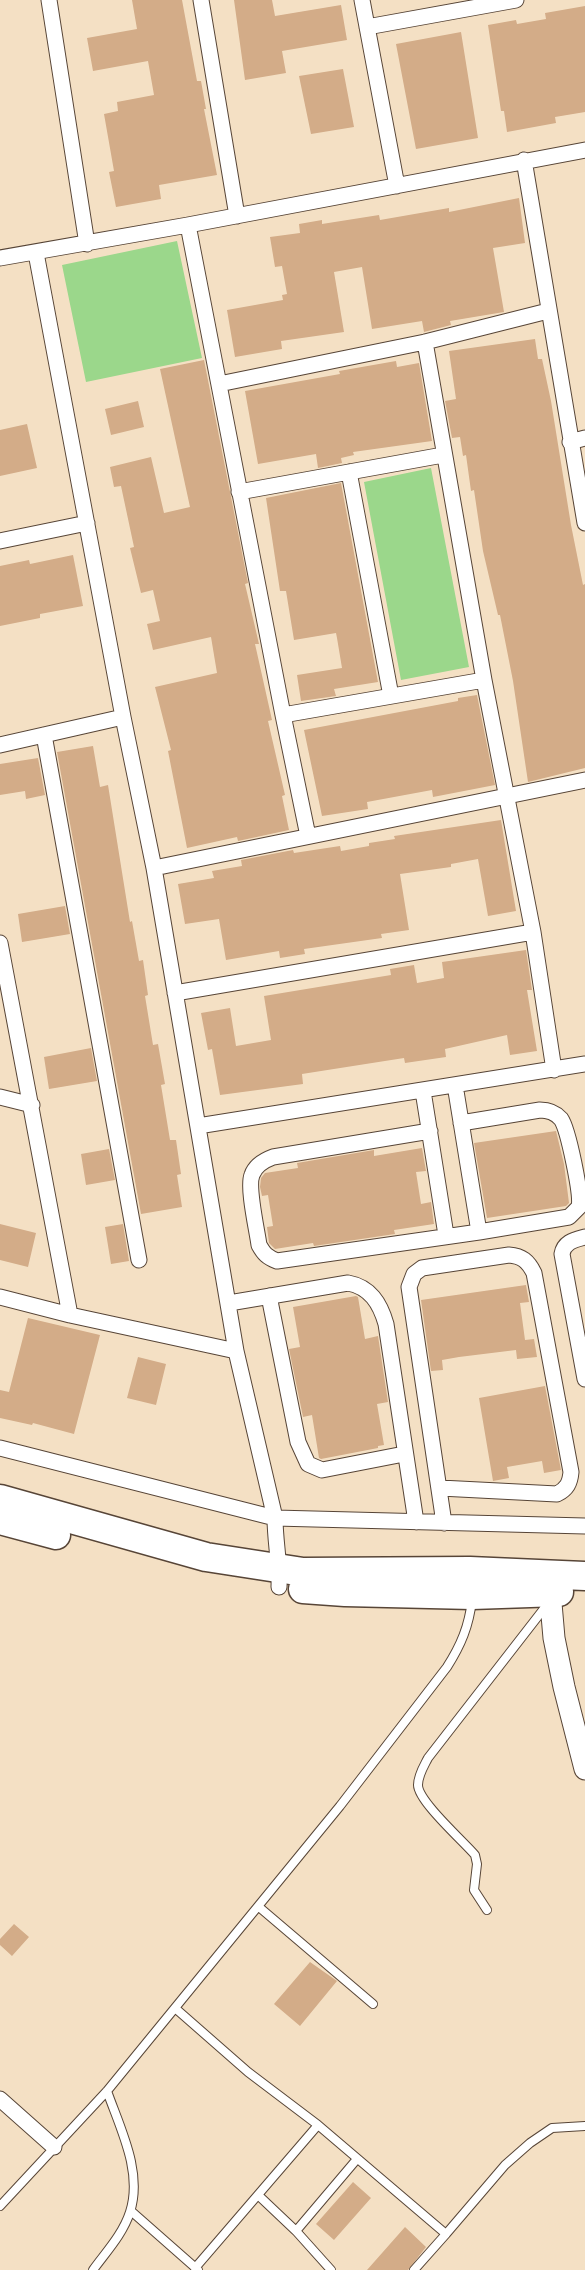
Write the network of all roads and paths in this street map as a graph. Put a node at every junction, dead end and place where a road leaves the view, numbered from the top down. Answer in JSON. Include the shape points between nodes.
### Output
{"nodes":[{"id":1,"x":49,"y":0,"type":"edge"},
{"id":2,"x":201,"y":0,"type":"edge"},
{"id":3,"x":362,"y":0,"type":"edge"},
{"id":4,"x":509,"y":1,"type":"edge"},
{"id":5,"x":367,"y":27,"type":"junction"},
{"id":6,"x":585,"y":150,"type":"edge"},
{"id":7,"x":524,"y":160,"type":"junction"},
{"id":8,"x":397,"y":186,"type":"junction"},
{"id":9,"x":237,"y":216,"type":"junction"},
{"id":10,"x":188,"y":225,"type":"junction"},
{"id":11,"x":87,"y":244,"type":"junction"},
{"id":12,"x":36,"y":253,"type":"junction"},
{"id":13,"x":0,"y":258,"type":"edge"},
{"id":14,"x":548,"y":311,"type":"junction"},
{"id":15,"x":425,"y":342,"type":"junction"},
{"id":16,"x":219,"y":384,"type":"junction"},
{"id":17,"x":578,"y":440,"type":"edge"},
{"id":18,"x":443,"y":455,"type":"junction"},
{"id":19,"x":349,"y":472,"type":"junction"},
{"id":20,"x":239,"y":492,"type":"junction"},
{"id":21,"x":87,"y":523,"type":"junction"},
{"id":22,"x":585,"y":523,"type":"edge"},
{"id":23,"x":0,"y":542,"type":"edge"},
{"id":24,"x":484,"y":680,"type":"junction"},
{"id":25,"x":391,"y":696,"type":"junction"},
{"id":26,"x":283,"y":715,"type":"junction"},
{"id":27,"x":123,"y":717,"type":"junction"},
{"id":28,"x":44,"y":735,"type":"junction"},
{"id":29,"x":0,"y":745,"type":"edge"},
{"id":30,"x":585,"y":780,"type":"edge"},
{"id":31,"x":507,"y":795,"type":"junction"},
{"id":32,"x":308,"y":836,"type":"junction"},
{"id":33,"x":154,"y":868,"type":"junction"},
{"id":34,"x":533,"y":932,"type":"junction"},
{"id":35,"x":0,"y":943,"type":"edge"},
{"id":36,"x":176,"y":993,"type":"junction"},
{"id":37,"x":585,"y":1064,"type":"edge"},
{"id":38,"x":554,"y":1070,"type":"junction"},
{"id":39,"x":455,"y":1086,"type":"junction"},
{"id":40,"x":423,"y":1091,"type":"junction"},
{"id":41,"x":0,"y":1097,"type":"edge"},
{"id":42,"x":32,"y":1105,"type":"junction"},
{"id":43,"x":461,"y":1123,"type":"junction"},
{"id":44,"x":198,"y":1126,"type":"junction"},
{"id":45,"x":430,"y":1131,"type":"junction"},
{"id":46,"x":479,"y":1232,"type":"junction"},
{"id":47,"x":446,"y":1235,"type":"junction"},
{"id":48,"x":585,"y":1238,"type":"edge"},
{"id":49,"x":139,"y":1260,"type":"dead end"},
{"id":50,"x":269,"y":1296,"type":"junction"},
{"id":51,"x":0,"y":1297,"type":"edge"},
{"id":52,"x":228,"y":1303,"type":"junction"},
{"id":53,"x":70,"y":1315,"type":"junction"},
{"id":54,"x":236,"y":1351,"type":"junction"},
{"id":55,"x":585,"y":1377,"type":"edge"},
{"id":56,"x":0,"y":1448,"type":"edge"},
{"id":57,"x":404,"y":1454,"type":"junction"},
{"id":58,"x":440,"y":1488,"type":"junction"},
{"id":59,"x":12,"y":1513,"type":"edge"},
{"id":60,"x":275,"y":1518,"type":"junction"},
{"id":61,"x":416,"y":1522,"type":"junction"},
{"id":62,"x":444,"y":1523,"type":"junction"},
{"id":63,"x":585,"y":1526,"type":"edge"},
{"id":64,"x":585,"y":1576,"type":"edge"},
{"id":65,"x":279,"y":1578,"type":"junction"},
{"id":66,"x":585,"y":1592,"type":"edge"},
{"id":67,"x":472,"y":1595,"type":"junction"},
{"id":68,"x":550,"y":1596,"type":"junction"},
{"id":69,"x":585,"y":1769,"type":"edge"},
{"id":70,"x":259,"y":1906,"type":"junction"},
{"id":71,"x":487,"y":1910,"type":"dead end"},
{"id":72,"x":373,"y":2004,"type":"dead end"},
{"id":73,"x":175,"y":2008,"type":"junction"},
{"id":74,"x":108,"y":2091,"type":"junction"},
{"id":75,"x":0,"y":2099,"type":"edge"},
{"id":76,"x":318,"y":2125,"type":"junction"},
{"id":77,"x":585,"y":2126,"type":"edge"},
{"id":78,"x":54,"y":2147,"type":"junction"},
{"id":79,"x":357,"y":2159,"type":"junction"},
{"id":80,"x":258,"y":2195,"type":"junction"},
{"id":81,"x":0,"y":2206,"type":"edge"},
{"id":82,"x":131,"y":2211,"type":"junction"},
{"id":83,"x":296,"y":2231,"type":"junction"},
{"id":84,"x":446,"y":2234,"type":"junction"},
{"id":85,"x":197,"y":2269,"type":"edge"},
{"id":86,"x":93,"y":2270,"type":"edge"},
{"id":87,"x":331,"y":2270,"type":"edge"},
{"id":88,"x":414,"y":2270,"type":"edge"}],
"edges":[{"from":1,"to":11,"type":"street"},
{"from":2,"to":9,"type":"street"},
{"from":3,"to":5,"type":"street"},
{"from":4,"to":5,"type":"street"},
{"from":5,"to":8,"type":"street"},
{"from":6,"to":7,"type":"street"},
{"from":7,"to":8,"type":"street"},
{"from":7,"to":14,"type":"street"},
{"from":8,"to":9,"type":"street"},
{"from":9,"to":10,"type":"street"},
{"from":10,"to":11,"type":"street"},
{"from":10,"to":16,"type":"street"},
{"from":11,"to":12,"type":"street"},
{"from":12,"to":13,"type":"street"},
{"from":12,"to":21,"type":"street"},
{"from":14,"to":15,"type":"street"},
{"from":14,"to":17,"type":"street"},
{"from":15,"to":16,"type":"street"},
{"from":15,"to":18,"type":"street"},
{"from":16,"to":20,"type":"street"},
{"from":17,"to":22,"type":"street"},
{"from":18,"to":19,"type":"street"},
{"from":18,"to":24,"type":"street"},
{"from":19,"to":20,"type":"street"},
{"from":19,"to":25,"type":"street"},
{"from":20,"to":26,"type":"street"},
{"from":21,"to":23,"type":"street"},
{"from":21,"to":27,"type":"street"},
{"from":24,"to":25,"type":"street"},
{"from":24,"to":31,"type":"street"},
{"from":25,"to":26,"type":"street"},
{"from":26,"to":32,"type":"street"},
{"from":27,"to":28,"type":"street"},
{"from":27,"to":33,"type":"street"},
{"from":28,"to":29,"type":"street"},
{"from":28,"to":49,"type":"street"},
{"from":30,"to":31,"type":"street"},
{"from":31,"to":32,"type":"street"},
{"from":31,"to":34,"type":"street"},
{"from":32,"to":33,"type":"street"},
{"from":33,"to":36,"type":"street"},
{"from":34,"to":36,"type":"street"},
{"from":34,"to":38,"type":"street"},
{"from":35,"to":42,"type":"street"},
{"from":36,"to":44,"type":"street"},
{"from":37,"to":38,"type":"street"},
{"from":38,"to":39,"type":"street"},
{"from":39,"to":40,"type":"street"},
{"from":39,"to":43,"type":"street"},
{"from":40,"to":44,"type":"street"},
{"from":40,"to":45,"type":"street"},
{"from":41,"to":42,"type":"street"},
{"from":42,"to":53,"type":"street"},
{"from":43,"to":46,"type":"street"},
{"from":43,"to":46,"type":"street","via":[[540,1110],[557,1114],[565,1125],[580,1194],[579,1207],[569,1217]]},
{"from":44,"to":52,"type":"street"},
{"from":45,"to":47,"type":"street"},
{"from":45,"to":47,"type":"street","via":[[273,1157],[264,1160],[252,1174],[250,1185],[262,1251],[277,1261]]},
{"from":46,"to":47,"type":"street"},
{"from":48,"to":55,"type":"street","via":[[571,1241],[562,1254]]},
{"from":50,"to":52,"type":"street"},
{"from":50,"to":57,"type":"street","via":[[348,1283],[366,1288],[372,1295],[386,1324]]},
{"from":50,"to":57,"type":"street","via":[[298,1442],[308,1464],[322,1470]]},
{"from":51,"to":53,"type":"street"},
{"from":52,"to":54,"type":"street"},
{"from":53,"to":54,"type":"street"},
{"from":54,"to":60,"type":"street"},
{"from":56,"to":60,"type":"street"},
{"from":57,"to":61,"type":"street"},
{"from":58,"to":58,"type":"street","via":[[411,1280],[422,1268],[516,1256],[527,1261],[534,1273],[571,1472],[568,1486],[557,1494]]},
{"from":58,"to":62,"type":"street"},
{"from":59,"to":65,"type":"highway","via":[[199,1575]]},
{"from":60,"to":61,"type":"street"},
{"from":60,"to":65,"type":"street"},
{"from":61,"to":62,"type":"street"},
{"from":62,"to":63,"type":"street"},
{"from":64,"to":65,"type":"highway","via":[[470,1571],[303,1572]]},
{"from":65,"to":67,"type":"highway","via":[[345,1592]]},
{"from":66,"to":68,"type":"highway"},
{"from":67,"to":68,"type":"highway"},
{"from":67,"to":70,"type":"lane","via":[[467,1629],[447,1667]]},
{"from":68,"to":69,"type":"street","via":[[554,1638]]},
{"from":68,"to":71,"type":"lane","via":[[421,1771],[418,1787],[424,1799],[475,1854],[474,1890]]},
{"from":70,"to":72,"type":"lane"},
{"from":70,"to":73,"type":"lane"},
{"from":73,"to":74,"type":"lane"},
{"from":73,"to":76,"type":"lane","via":[[248,2072]]},
{"from":74,"to":78,"type":"lane"},
{"from":74,"to":82,"type":"lane","via":[[134,2179]]},
{"from":75,"to":78,"type":"street"},
{"from":76,"to":79,"type":"lane"},
{"from":76,"to":80,"type":"lane"},
{"from":77,"to":84,"type":"lane","via":[[552,2128],[530,2143],[504,2165]]},
{"from":78,"to":81,"type":"lane"},
{"from":79,"to":83,"type":"lane"},
{"from":79,"to":84,"type":"lane"},
{"from":80,"to":83,"type":"lane"},
{"from":80,"to":85,"type":"lane"},
{"from":82,"to":85,"type":"lane"},
{"from":82,"to":86,"type":"lane"},
{"from":83,"to":87,"type":"lane"},
{"from":84,"to":88,"type":"lane"}]}
